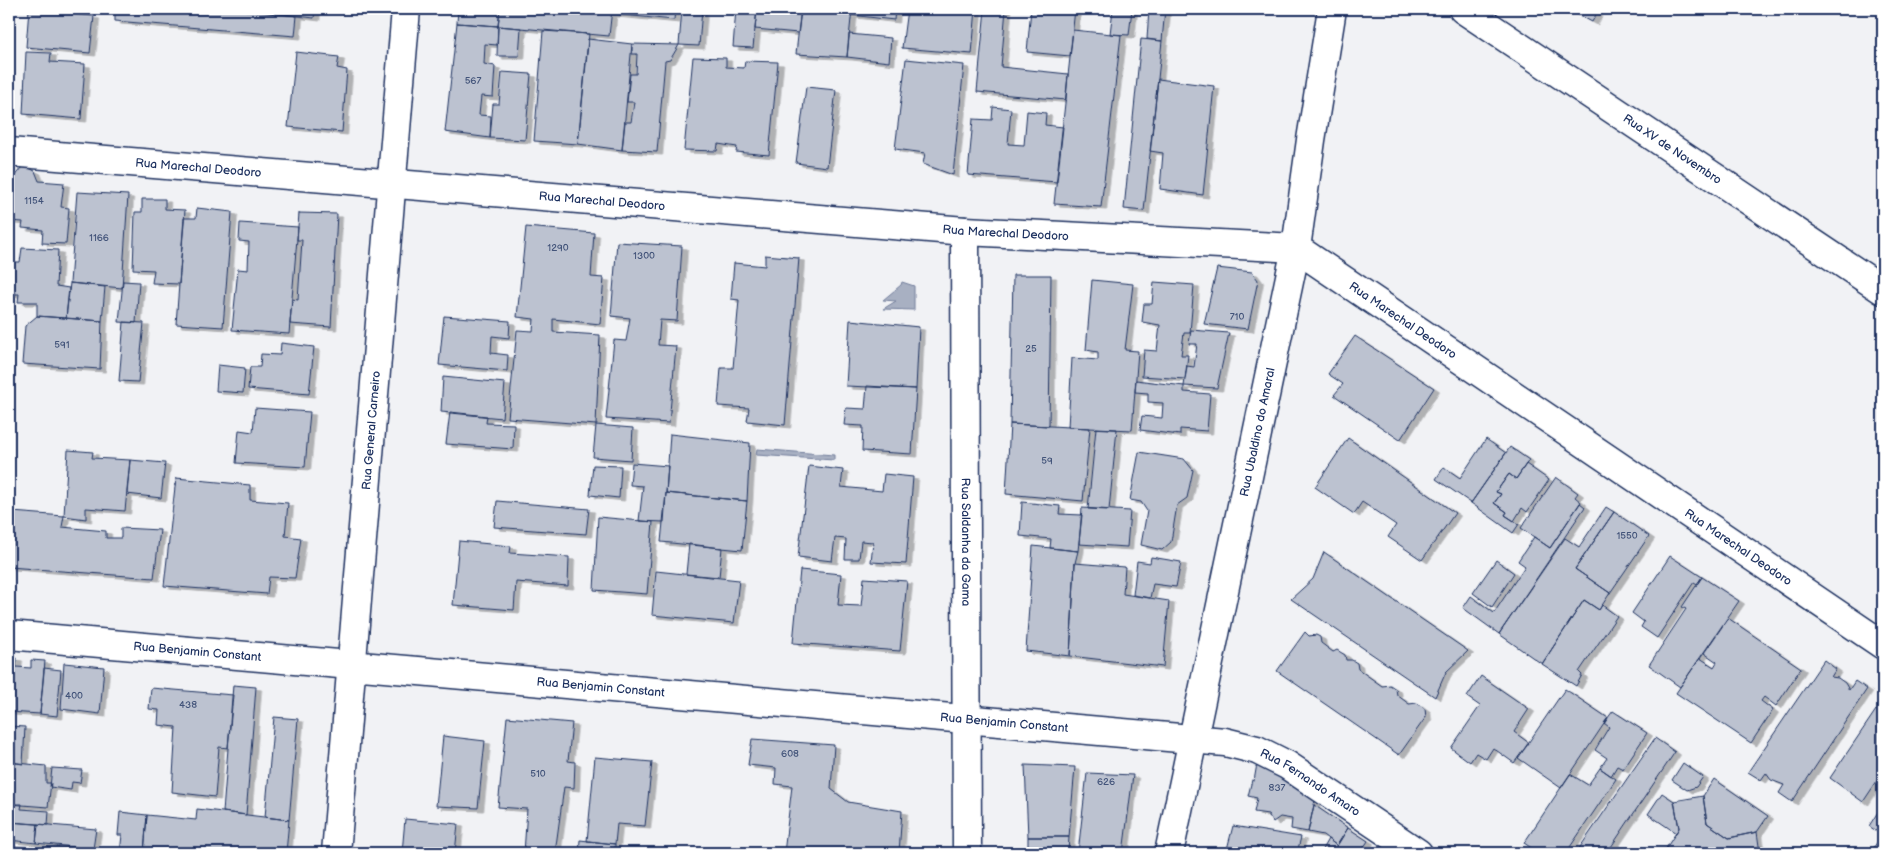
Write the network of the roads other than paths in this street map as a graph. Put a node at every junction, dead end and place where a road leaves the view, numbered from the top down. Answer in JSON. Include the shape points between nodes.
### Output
{"nodes":[{"id":1,"x":406,"y":9,"type":"edge"},
{"id":2,"x":1332,"y":9,"type":"edge"},
{"id":3,"x":1462,"y":9,"type":"edge"},
{"id":4,"x":9,"y":152,"type":"edge"},
{"id":5,"x":391,"y":184,"type":"junction"},
{"id":6,"x":965,"y":231,"type":"junction"},
{"id":7,"x":1296,"y":248,"type":"junction"},
{"id":8,"x":1883,"y":290,"type":"edge"},
{"id":9,"x":9,"y":635,"type":"edge"},
{"id":10,"x":1883,"y":645,"type":"edge"},
{"id":11,"x":351,"y":665,"type":"junction"},
{"id":12,"x":967,"y":718,"type":"junction"},
{"id":13,"x":1192,"y":738,"type":"junction"},
{"id":14,"x":336,"y":853,"type":"edge"},
{"id":15,"x":968,"y":853,"type":"edge"},
{"id":16,"x":1169,"y":853,"type":"edge"},
{"id":17,"x":1418,"y":853,"type":"edge"}],
"edges":[{"from":1,"to":5,"type":"street","name":"Rua General Carneiro"},
{"from":2,"to":7,"type":"street","name":"Rua Ubaldino do Amaral"},
{"from":3,"to":8,"type":"street","name":"Rua XV de Novembro"},
{"from":4,"to":5,"type":"street","name":"Rua Marechal Deodoro"},
{"from":5,"to":6,"type":"street","name":"Rua Marechal Deodoro"},
{"from":5,"to":11,"type":"street","name":"Rua General Carneiro"},
{"from":6,"to":7,"type":"street","name":"Rua Marechal Deodoro"},
{"from":6,"to":12,"type":"street","name":"Rua Saldanha da Gama"},
{"from":7,"to":10,"type":"street","name":"Rua Marechal Deodoro"},
{"from":7,"to":13,"type":"street","name":"Rua Ubaldino do Amaral"},
{"from":9,"to":11,"type":"street","name":"Rua Benjamin Constant"},
{"from":11,"to":12,"type":"street","name":"Rua Benjamin Constant"},
{"from":11,"to":14,"type":"street","name":"Rua General Carneiro"},
{"from":12,"to":13,"type":"street","name":"Rua Benjamin Constant"},
{"from":12,"to":15,"type":"street","name":"Rua Saldanha da Gama"},
{"from":13,"to":16,"type":"street","name":"Rua Ubaldino do Amaral"},
{"from":13,"to":17,"type":"street","name":"Rua Fernando Amaro","via":[[1257,750],[1287,765]]}]}
